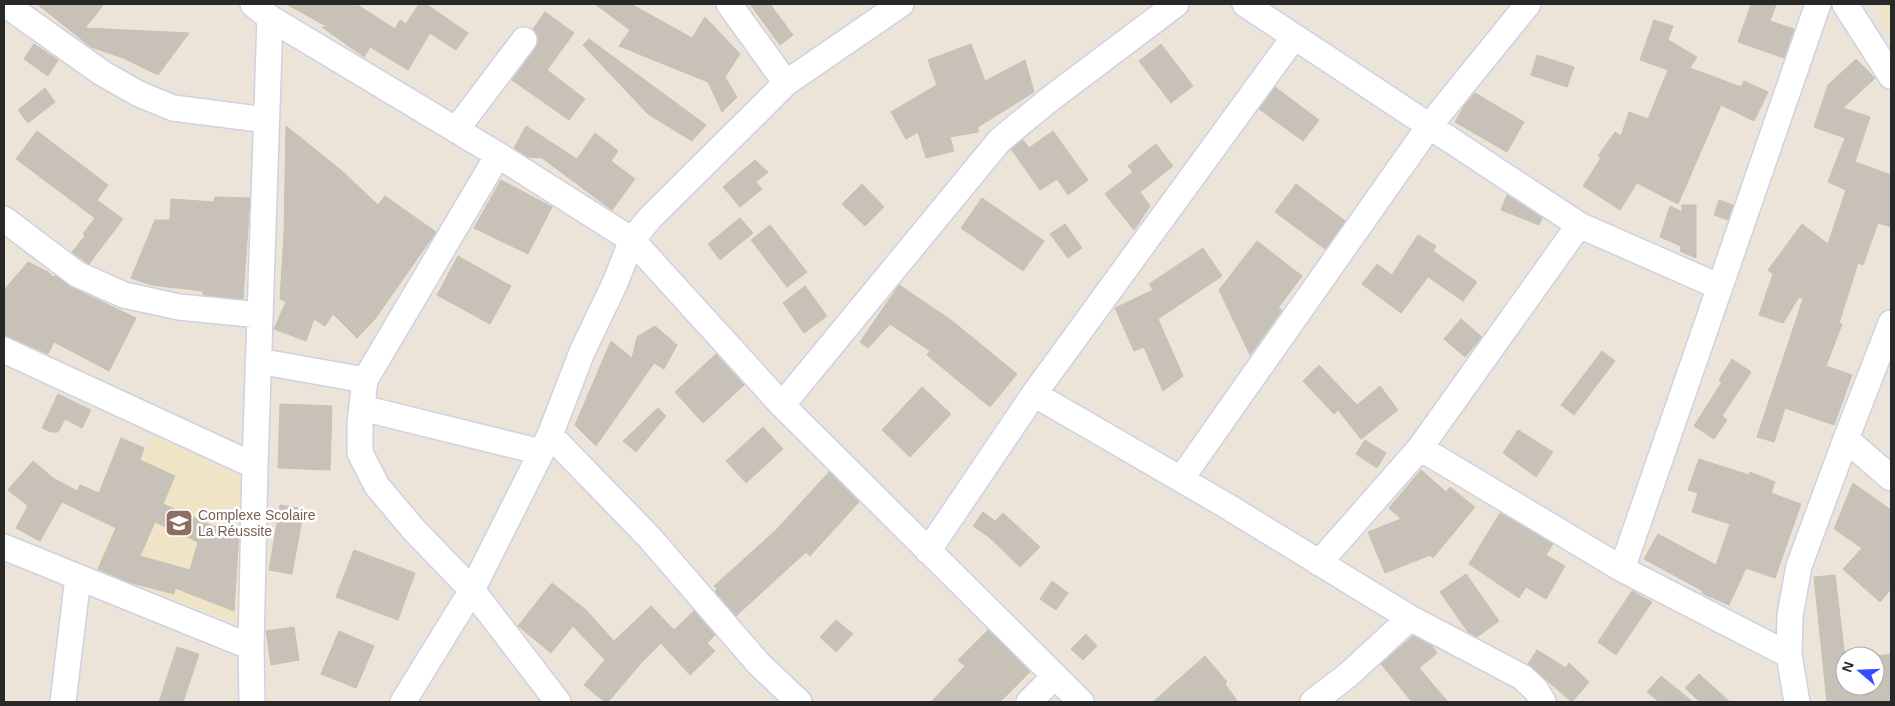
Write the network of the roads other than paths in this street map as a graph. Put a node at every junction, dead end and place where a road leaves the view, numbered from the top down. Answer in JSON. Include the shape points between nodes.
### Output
{"nodes":[{"id":1,"x":5,"y":4,"type":"edge"},
{"id":2,"x":729,"y":4,"type":"edge"},
{"id":3,"x":901,"y":4,"type":"edge"},
{"id":4,"x":1176,"y":4,"type":"edge"},
{"id":5,"x":1245,"y":4,"type":"edge"},
{"id":6,"x":1528,"y":4,"type":"edge"},
{"id":7,"x":1818,"y":4,"type":"edge"},
{"id":8,"x":1845,"y":4,"type":"edge"},
{"id":9,"x":261,"y":11,"type":"edge"},
{"id":10,"x":1294,"y":37,"type":"junction"},
{"id":11,"x":524,"y":40,"type":"dead end"},
{"id":12,"x":1891,"y":76,"type":"edge"},
{"id":13,"x":786,"y":83,"type":"junction"},
{"id":14,"x":266,"y":120,"type":"junction"},
{"id":15,"x":1430,"y":125,"type":"junction"},
{"id":16,"x":456,"y":130,"type":"junction"},
{"id":17,"x":498,"y":155,"type":"junction"},
{"id":18,"x":4,"y":219,"type":"edge"},
{"id":19,"x":1579,"y":225,"type":"junction"},
{"id":20,"x":632,"y":240,"type":"junction"},
{"id":21,"x":1720,"y":287,"type":"junction"},
{"id":22,"x":260,"y":314,"type":"junction"},
{"id":23,"x":1891,"y":323,"type":"edge"},
{"id":24,"x":4,"y":350,"type":"edge"},
{"id":25,"x":258,"y":361,"type":"junction"},
{"id":26,"x":365,"y":380,"type":"junction"},
{"id":27,"x":1034,"y":394,"type":"junction"},
{"id":28,"x":782,"y":405,"type":"junction"},
{"id":29,"x":362,"y":408,"type":"junction"},
{"id":30,"x":1846,"y":439,"type":"junction"},
{"id":31,"x":545,"y":443,"type":"junction"},
{"id":32,"x":1420,"y":448,"type":"junction"},
{"id":33,"x":255,"y":466,"type":"junction"},
{"id":34,"x":1891,"y":478,"type":"edge"},
{"id":35,"x":1181,"y":479,"type":"junction"},
{"id":36,"x":4,"y":547,"type":"edge"},
{"id":37,"x":928,"y":551,"type":"junction"},
{"id":38,"x":1319,"y":563,"type":"junction"},
{"id":39,"x":1622,"y":569,"type":"junction"},
{"id":40,"x":78,"y":577,"type":"junction"},
{"id":41,"x":472,"y":590,"type":"junction"},
{"id":42,"x":1410,"y":618,"type":"junction"},
{"id":43,"x":251,"y":647,"type":"junction"},
{"id":44,"x":1789,"y":655,"type":"junction"},
{"id":45,"x":1055,"y":676,"type":"junction"},
{"id":46,"x":63,"y":702,"type":"edge"},
{"id":47,"x":252,"y":702,"type":"edge"},
{"id":48,"x":403,"y":702,"type":"edge"},
{"id":49,"x":558,"y":702,"type":"edge"},
{"id":50,"x":799,"y":702,"type":"edge"},
{"id":51,"x":1030,"y":702,"type":"edge"},
{"id":52,"x":1081,"y":702,"type":"edge"},
{"id":53,"x":1313,"y":702,"type":"edge"},
{"id":54,"x":1543,"y":702,"type":"edge"},
{"id":55,"x":1797,"y":702,"type":"edge"}],
"edges":[{"from":1,"to":14,"type":"street","via":[[102,73],[138,94],[173,108]]},
{"from":2,"to":13,"type":"street"},
{"from":3,"to":13,"type":"street"},
{"from":4,"to":28,"type":"street","via":[[1000,140]]},
{"from":5,"to":10,"type":"street"},
{"from":6,"to":15,"type":"street"},
{"from":7,"to":21,"type":"street"},
{"from":8,"to":12,"type":"street"},
{"from":9,"to":14,"type":"street"},
{"from":9,"to":16,"type":"street"},
{"from":10,"to":15,"type":"street"},
{"from":10,"to":27,"type":"street"},
{"from":11,"to":16,"type":"street"},
{"from":13,"to":20,"type":"street","via":[[650,218]]},
{"from":14,"to":22,"type":"street"},
{"from":15,"to":19,"type":"street"},
{"from":15,"to":35,"type":"street"},
{"from":16,"to":17,"type":"street"},
{"from":17,"to":20,"type":"street"},
{"from":17,"to":26,"type":"street"},
{"from":18,"to":22,"type":"street","via":[[77,274],[124,295],[179,307]]},
{"from":19,"to":21,"type":"street"},
{"from":19,"to":32,"type":"street"},
{"from":20,"to":28,"type":"street"},
{"from":20,"to":31,"type":"street"},
{"from":21,"to":39,"type":"street"},
{"from":22,"to":25,"type":"street"},
{"from":23,"to":30,"type":"street"},
{"from":24,"to":33,"type":"street"},
{"from":25,"to":26,"type":"street"},
{"from":25,"to":33,"type":"street"},
{"from":26,"to":29,"type":"street"},
{"from":27,"to":35,"type":"street"},
{"from":27,"to":37,"type":"street"},
{"from":28,"to":37,"type":"street"},
{"from":29,"to":31,"type":"street"},
{"from":29,"to":41,"type":"street","via":[[360,453],[377,486]]},
{"from":30,"to":34,"type":"street"},
{"from":30,"to":44,"type":"street","via":[[1799,566],[1790,615]]},
{"from":31,"to":41,"type":"street"},
{"from":31,"to":50,"type":"street","via":[[650,537],[759,664]]},
{"from":32,"to":38,"type":"street"},
{"from":32,"to":39,"type":"street"},
{"from":33,"to":43,"type":"street"},
{"from":35,"to":38,"type":"street"},
{"from":36,"to":40,"type":"street"},
{"from":37,"to":45,"type":"street"},
{"from":38,"to":42,"type":"street"},
{"from":39,"to":44,"type":"street"},
{"from":40,"to":43,"type":"street"},
{"from":40,"to":46,"type":"street"},
{"from":41,"to":48,"type":"street"},
{"from":41,"to":49,"type":"street"},
{"from":42,"to":53,"type":"street","via":[[1348,675]]},
{"from":42,"to":54,"type":"street","via":[[1522,676]]},
{"from":43,"to":47,"type":"street"},
{"from":44,"to":55,"type":"street"},
{"from":45,"to":51,"type":"street"},
{"from":45,"to":52,"type":"street"}]}
